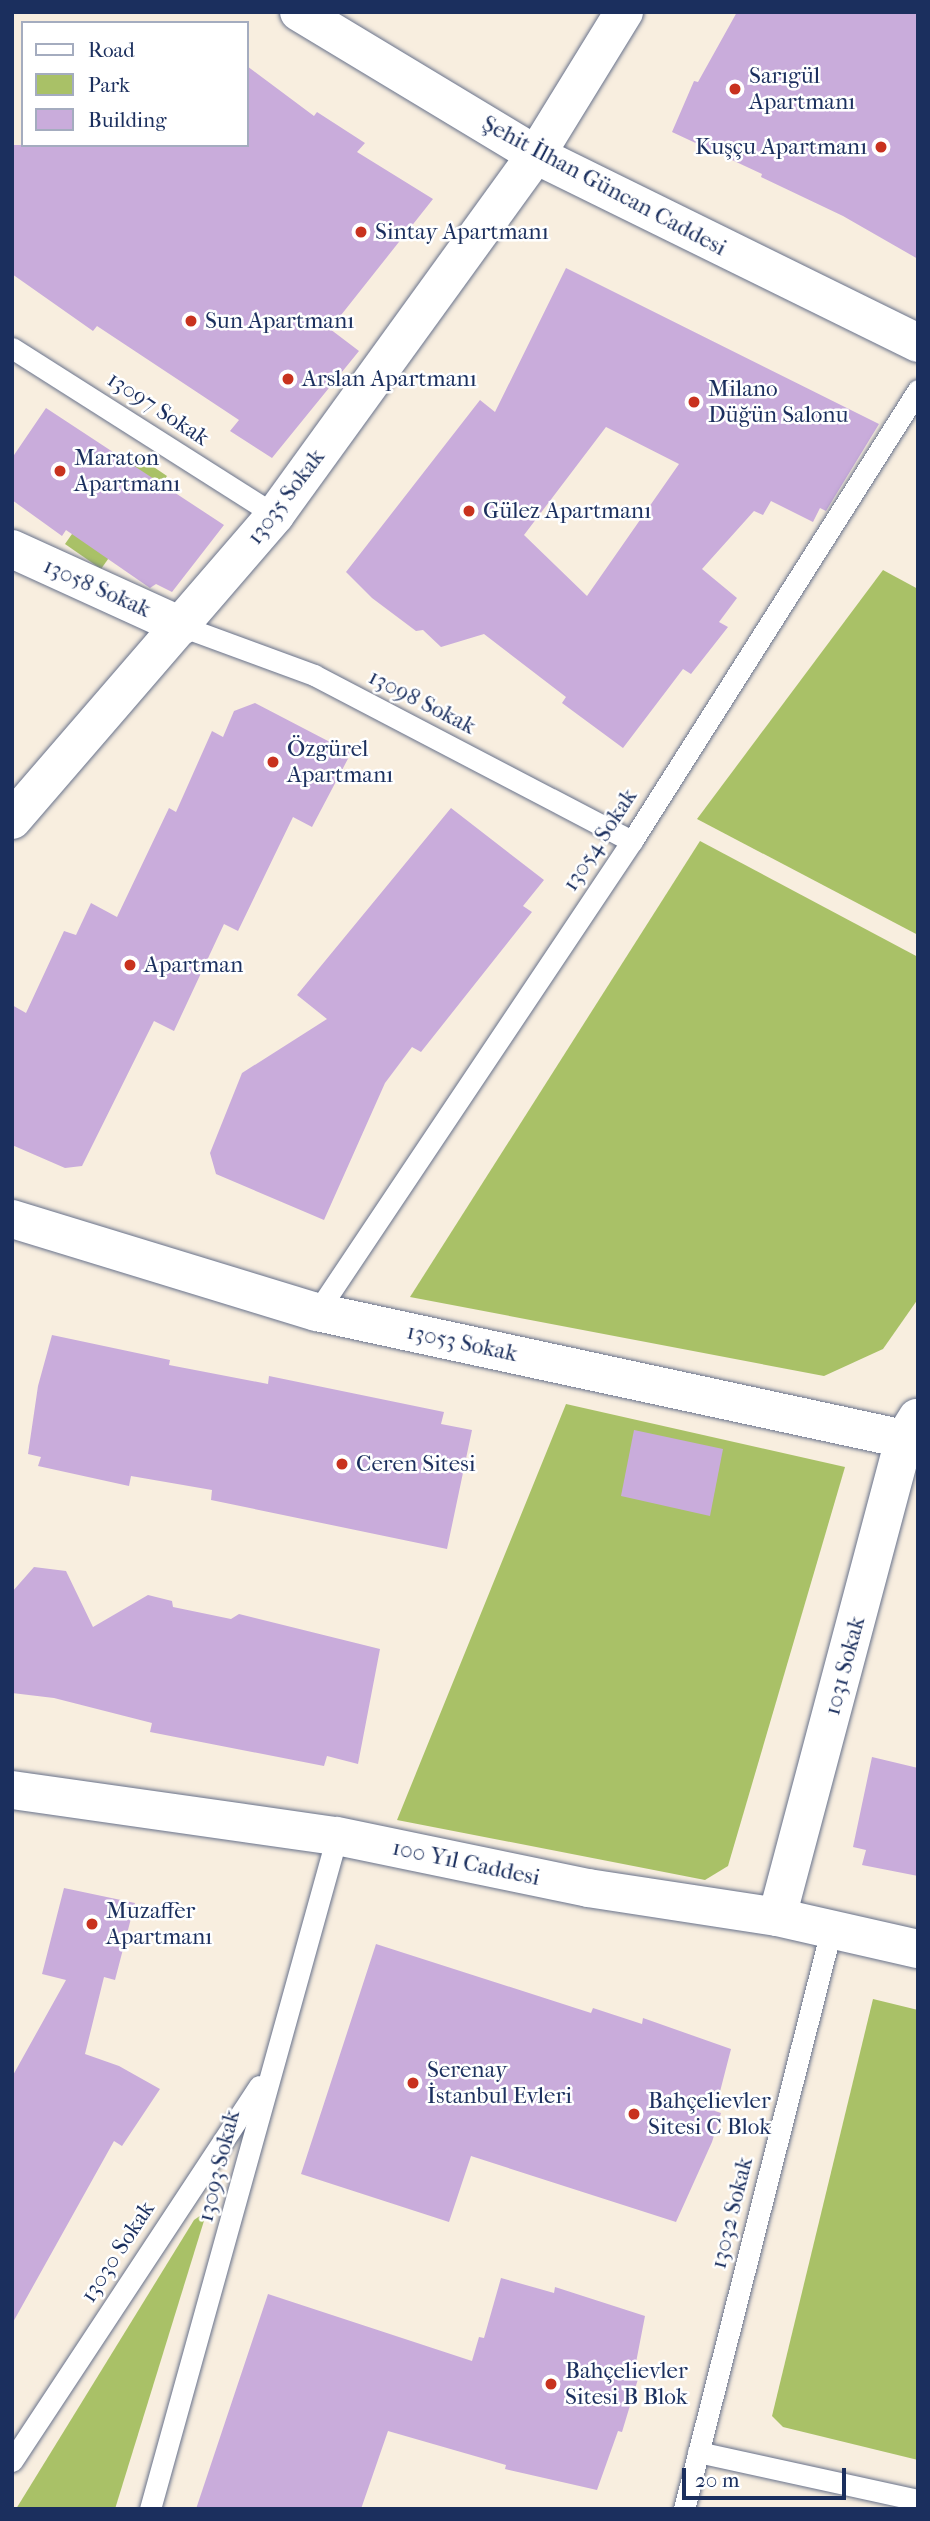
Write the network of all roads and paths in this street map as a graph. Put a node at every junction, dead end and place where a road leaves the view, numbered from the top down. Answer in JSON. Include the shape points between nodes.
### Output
{"nodes":[{"id":1,"x":299,"y":12,"type":"edge"},
{"id":2,"x":624,"y":12,"type":"edge"},
{"id":3,"x":536,"y":155,"type":"junction"},
{"id":4,"x":918,"y":344,"type":"edge"},
{"id":5,"x":12,"y":348,"type":"edge"},
{"id":6,"x":918,"y":390,"type":"edge"},
{"id":7,"x":275,"y":515,"type":"junction"},
{"id":8,"x":12,"y":549,"type":"edge"},
{"id":9,"x":181,"y":626,"type":"junction"},
{"id":10,"x":12,"y":820,"type":"edge"},
{"id":11,"x":632,"y":841,"type":"junction"},
{"id":12,"x":12,"y":1219,"type":"edge"},
{"id":13,"x":317,"y":1312,"type":"junction"},
{"id":14,"x":913,"y":1432,"type":"edge"},
{"id":15,"x":12,"y":1790,"type":"edge"},
{"id":16,"x":337,"y":1836,"type":"junction"},
{"id":17,"x":777,"y":1917,"type":"junction"},
{"id":18,"x":831,"y":1930,"type":"junction"},
{"id":19,"x":918,"y":1949,"type":"edge"},
{"id":20,"x":268,"y":2073,"type":"junction"},
{"id":21,"x":698,"y":2452,"type":"junction"},
{"id":22,"x":12,"y":2461,"type":"edge"},
{"id":23,"x":918,"y":2500,"type":"edge"},
{"id":24,"x":150,"y":2509,"type":"edge"},
{"id":25,"x":684,"y":2509,"type":"edge"}],
"edges":[{"from":1,"to":3,"type":"street","name":"Şehit İlhan Güncan Caddesi"},
{"from":2,"to":3,"type":"street","name":"13035 Sokak"},
{"from":3,"to":4,"type":"street","name":"Şehit İlhan Güncan Caddesi"},
{"from":3,"to":7,"type":"street","name":"13035 Sokak"},
{"from":5,"to":7,"type":"lane","name":"13097 Sokak"},
{"from":6,"to":11,"type":"lane","name":"13054 Sokak"},
{"from":7,"to":9,"type":"street","name":"13035 Sokak"},
{"from":8,"to":9,"type":"street","name":"13058 Sokak"},
{"from":9,"to":10,"type":"street","name":"13035 Sokak"},
{"from":9,"to":11,"type":"lane","name":"13098 Sokak","via":[[314,676]]},
{"from":11,"to":13,"type":"lane","name":"13054 Sokak"},
{"from":12,"to":13,"type":"street","name":"13053 Sokak"},
{"from":13,"to":14,"type":"street","name":"13053 Sokak"},
{"from":14,"to":17,"type":"street","name":"1031 Sokak"},
{"from":15,"to":16,"type":"street","name":"100 Yıl Caddesi"},
{"from":16,"to":17,"type":"street","name":"100 Yıl Caddesi","via":[[588,1888]]},
{"from":16,"to":20,"type":"lane","name":"13093 Sokak"},
{"from":17,"to":18,"type":"street","name":"100 Yıl Caddesi"},
{"from":18,"to":19,"type":"street","name":"100 Yıl Caddesi"},
{"from":18,"to":21,"type":"lane","name":"13032 Sokak"},
{"from":20,"to":22,"type":"lane","name":"13030 Sokak"},
{"from":20,"to":24,"type":"lane","name":"13093 Sokak","via":[[234,2218]]},
{"from":21,"to":23,"type":"lane"},
{"from":21,"to":25,"type":"lane","name":"13032 Sokak"}]}
